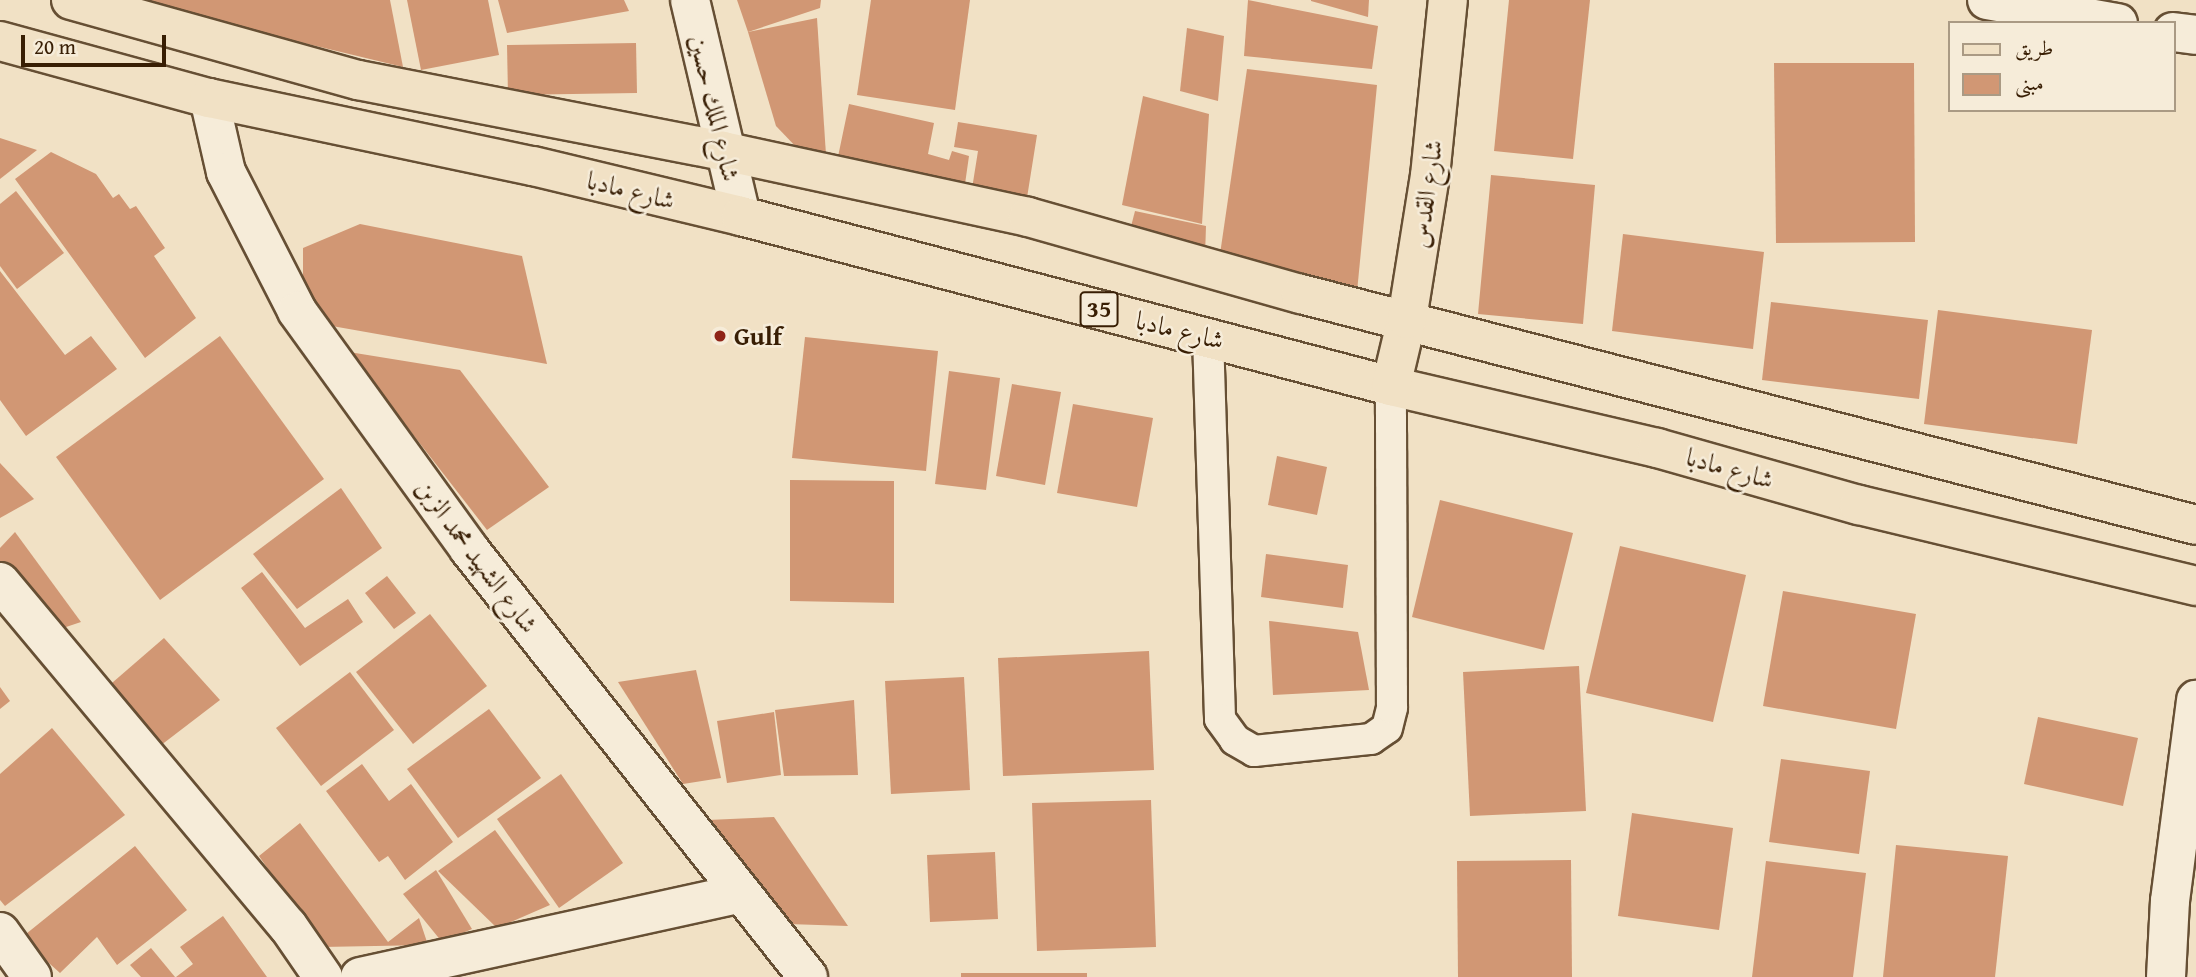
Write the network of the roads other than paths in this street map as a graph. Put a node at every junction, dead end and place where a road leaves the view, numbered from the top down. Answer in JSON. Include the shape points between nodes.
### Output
{"nodes":[{"id":1,"x":71,"y":0,"type":"edge"},
{"id":2,"x":690,"y":0,"type":"edge"},
{"id":3,"x":1448,"y":0,"type":"edge"},
{"id":4,"x":1987,"y":0,"type":"edge"},
{"id":5,"x":2107,"y":21,"type":"edge"},
{"id":6,"x":2175,"y":32,"type":"edge"},
{"id":7,"x":2196,"y":35,"type":"edge"},
{"id":8,"x":0,"y":41,"type":"edge"},
{"id":9,"x":209,"y":98,"type":"junction"},
{"id":10,"x":723,"y":151,"type":"junction"},
{"id":11,"x":741,"y":216,"type":"junction"},
{"id":12,"x":1408,"y":319,"type":"junction"},
{"id":13,"x":1208,"y":336,"type":"junction"},
{"id":14,"x":1391,"y":386,"type":"junction"},
{"id":15,"x":2196,"y":525,"type":"edge"},
{"id":16,"x":0,"y":582,"type":"edge"},
{"id":17,"x":2196,"y":586,"type":"edge"},
{"id":18,"x":2196,"y":700,"type":"edge"},
{"id":19,"x":739,"y":894,"type":"junction"},
{"id":20,"x":0,"y":932,"type":"edge"},
{"id":21,"x":32,"y":977,"type":"edge"},
{"id":22,"x":323,"y":977,"type":"edge"},
{"id":23,"x":360,"y":977,"type":"edge"},
{"id":24,"x":808,"y":977,"type":"edge"},
{"id":25,"x":2166,"y":977,"type":"edge"}],
"edges":[{"from":1,"to":10,"type":"main road","name":"شارع مادبا","via":[[358,80]]},
{"from":2,"to":10,"type":"street","name":"شارع الملك حسين"},
{"from":3,"to":12,"type":"main road","name":"شارع القدس","via":[[1430,176]]},
{"from":4,"to":5,"type":"street"},
{"from":6,"to":7,"type":"street"},
{"from":8,"to":9,"type":"main road","name":"شارع مادبا","number":"35"},
{"from":9,"to":11,"type":"main road","name":"شارع مادبا","number":"35","via":[[533,166]]},
{"from":9,"to":19,"type":"street","name":"شارع الشهيد محمد الزبن","via":[[226,172],[297,311],[468,550]]},
{"from":10,"to":11,"type":"street","name":"شارع الملك حسين"},
{"from":10,"to":12,"type":"main road","name":"شارع مادبا","via":[[1028,218],[1300,294]]},
{"from":11,"to":13,"type":"main road","name":"شارع مادبا","number":"35"},
{"from":12,"to":14,"type":"main road","name":"شارع القدس"},
{"from":12,"to":15,"type":"main road","name":"شارع مادبا"},
{"from":13,"to":14,"type":"main road","name":"شارع مادبا","number":"35"},
{"from":13,"to":14,"type":"lane","via":[[1220,719],[1235,740],[1254,751],[1371,739],[1387,728],[1392,708]]},
{"from":14,"to":17,"type":"main road","name":"شارع مادبا","number":"35","via":[[1657,448],[1859,505]]},
{"from":16,"to":22,"type":"street","via":[[288,926]]},
{"from":18,"to":25,"type":"street","via":[[2170,901]]},
{"from":19,"to":23,"type":"street"},
{"from":19,"to":24,"type":"street","name":"شارع الشهيد محمد الزبن"},
{"from":20,"to":21,"type":"street"}]}
